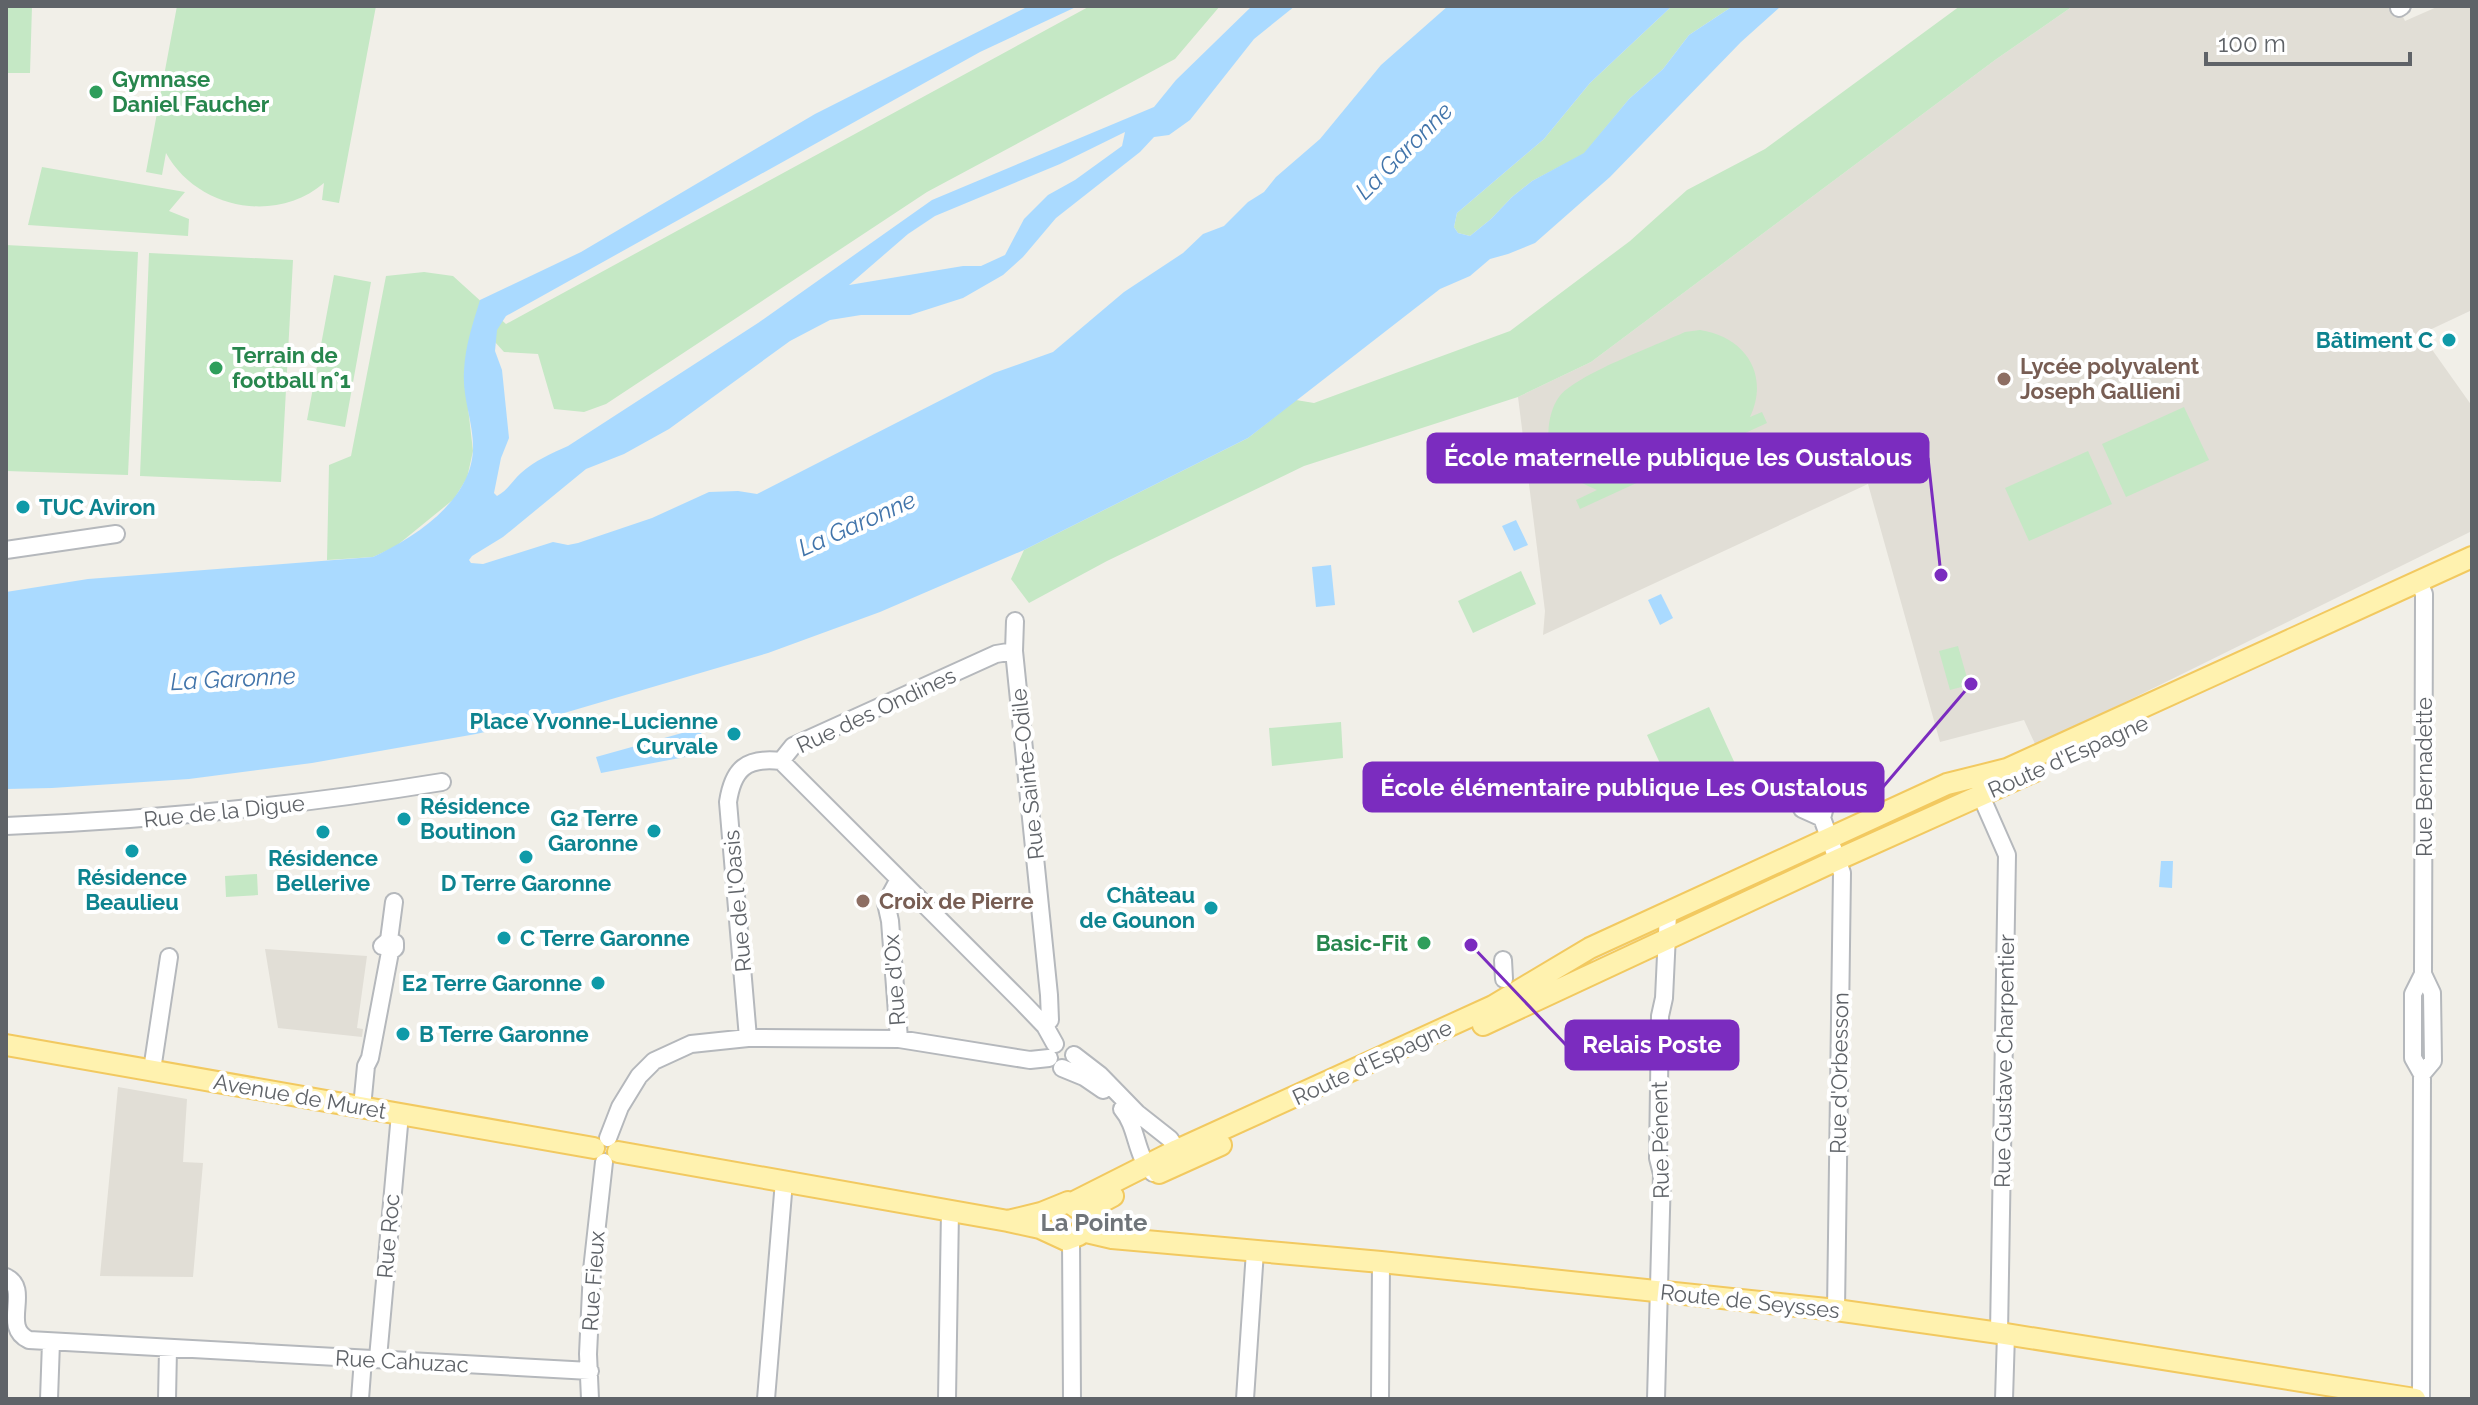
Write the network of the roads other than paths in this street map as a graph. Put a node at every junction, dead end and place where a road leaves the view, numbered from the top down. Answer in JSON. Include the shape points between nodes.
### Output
{"nodes":[{"id":1,"x":116,"y":534,"type":"dead end"},
{"id":2,"x":6,"y":550,"type":"edge"},
{"id":3,"x":2472,"y":557,"type":"edge"},
{"id":4,"x":2472,"y":572,"type":"edge"},
{"id":5,"x":2422,"y":588,"type":"junction"},
{"id":6,"x":1015,"y":621,"type":"dead end"},
{"id":7,"x":1014,"y":651,"type":"junction"},
{"id":8,"x":781,"y":761,"type":"junction"},
{"id":9,"x":741,"y":769,"type":"joint"},
{"id":10,"x":442,"y":782,"type":"dead end"},
{"id":11,"x":1828,"y":796,"type":"dead end"},
{"id":12,"x":1981,"y":796,"type":"junction"},
{"id":13,"x":1802,"y":809,"type":"dead end"},
{"id":14,"x":1822,"y":818,"type":"junction"},
{"id":15,"x":6,"y":826,"type":"edge"},
{"id":16,"x":1831,"y":838,"type":"junction"},
{"id":17,"x":1839,"y":859,"type":"junction"},
{"id":18,"x":899,"y":879,"type":"junction"},
{"id":19,"x":914,"y":896,"type":"junction"},
{"id":20,"x":394,"y":902,"type":"dead end"},
{"id":21,"x":1668,"y":913,"type":"junction"},
{"id":22,"x":890,"y":921,"type":"junction"},
{"id":23,"x":1665,"y":942,"type":"junction"},
{"id":24,"x":169,"y":957,"type":"dead end"},
{"id":25,"x":1503,"y":960,"type":"dead end"},
{"id":26,"x":1046,"y":975,"type":"junction"},
{"id":27,"x":1504,"y":979,"type":"dead end"},
{"id":28,"x":1022,"y":1002,"type":"junction"},
{"id":29,"x":1045,"y":1026,"type":"junction"},
{"id":30,"x":748,"y":1038,"type":"junction"},
{"id":31,"x":899,"y":1039,"type":"junction"},
{"id":32,"x":6,"y":1045,"type":"edge"},
{"id":33,"x":1055,"y":1057,"type":"junction"},
{"id":34,"x":152,"y":1070,"type":"junction"},
{"id":35,"x":363,"y":1099,"type":"junction"},
{"id":36,"x":400,"y":1114,"type":"junction"},
{"id":37,"x":606,"y":1150,"type":"junction"},
{"id":38,"x":1177,"y":1158,"type":"junction"},
{"id":39,"x":1151,"y":1171,"type":"junction"},
{"id":40,"x":784,"y":1181,"type":"junction"},
{"id":41,"x":950,"y":1210,"type":"junction"},
{"id":42,"x":1073,"y":1220,"type":"junction"},
{"id":43,"x":1008,"y":1221,"type":"junction"},
{"id":44,"x":1255,"y":1251,"type":"junction"},
{"id":45,"x":1381,"y":1262,"type":"junction"},
{"id":46,"x":6,"y":1277,"type":"edge"},
{"id":47,"x":1659,"y":1291,"type":"junction"},
{"id":48,"x":1836,"y":1310,"type":"junction"},
{"id":49,"x":2002,"y":1333,"type":"junction"},
{"id":50,"x":51,"y":1342,"type":"junction"},
{"id":51,"x":168,"y":1349,"type":"junction"},
{"id":52,"x":370,"y":1358,"type":"junction"},
{"id":53,"x":590,"y":1371,"type":"junction"},
{"id":54,"x":49,"y":1399,"type":"edge"},
{"id":55,"x":167,"y":1399,"type":"edge"},
{"id":56,"x":360,"y":1399,"type":"edge"},
{"id":57,"x":590,"y":1399,"type":"edge"},
{"id":58,"x":766,"y":1399,"type":"edge"},
{"id":59,"x":947,"y":1399,"type":"edge"},
{"id":60,"x":1072,"y":1399,"type":"edge"},
{"id":61,"x":1245,"y":1399,"type":"edge"},
{"id":62,"x":1380,"y":1399,"type":"edge"},
{"id":63,"x":1656,"y":1399,"type":"edge"},
{"id":64,"x":2004,"y":1399,"type":"edge"},
{"id":65,"x":2418,"y":1399,"type":"edge"}],
"edges":[{"from":1,"to":2,"type":"street"},
{"from":3,"to":5,"type":"main road","name":"Route d'Espagne"},
{"from":4,"to":5,"type":"main road","name":"Route d'Espagne"},
{"from":5,"to":12,"type":"main road","name":"Route d'Espagne"},
{"from":5,"to":16,"type":"main road","name":"Route d'Espagne","via":[[2007,769],[1947,784]]},
{"from":5,"to":65,"type":"street","name":"Rue Bernadette","via":[[2423,974],[2413,994],[2413,1058],[2422,1074]]},
{"from":6,"to":7,"type":"street","name":"Rue Sainte-Odile"},
{"from":7,"to":8,"type":"street","name":"Rue des Ondines","via":[[996,654],[793,746]]},
{"from":7,"to":26,"type":"street","name":"Rue Sainte-Odile"},
{"from":8,"to":9,"type":"street","name":"Rue des Ondines","via":[[763,759]]},
{"from":8,"to":18,"type":"street"},
{"from":9,"to":30,"type":"street","name":"Rue de l'Oasis","via":[[731,780],[728,802]]},
{"from":10,"to":15,"type":"street","name":"Rue de la Digue","via":[[271,808]]},
{"from":11,"to":14,"type":"street"},
{"from":12,"to":17,"type":"main road","name":"Route d'Espagne"},
{"from":12,"to":49,"type":"street","name":"Rue Gustave Charpentier","via":[[2007,855]]},
{"from":13,"to":14,"type":"street"},
{"from":14,"to":16,"type":"street"},
{"from":16,"to":17,"type":"street","name":"Rue d'Orbesson"},
{"from":16,"to":21,"type":"main road","name":"Route d'Espagne"},
{"from":17,"to":23,"type":"main road","name":"Route d'Espagne"},
{"from":17,"to":48,"type":"street","name":"Rue d'Orbesson"},
{"from":18,"to":19,"type":"street"},
{"from":18,"to":22,"type":"street","name":"Rue d'Ox","via":[[886,903]]},
{"from":19,"to":22,"type":"street","name":"Rue d'Ox"},
{"from":19,"to":28,"type":"street"},
{"from":20,"to":35,"type":"street","via":[[389,940],[395,948],[390,952]]},
{"from":21,"to":23,"type":"street"},
{"from":21,"to":38,"type":"main road","name":"Route d'Espagne","via":[[1590,948],[1493,1006]]},
{"from":22,"to":31,"type":"street","name":"Rue d'Ox"},
{"from":23,"to":38,"type":"main road","name":"Route d'Espagne"},
{"from":23,"to":47,"type":"street","name":"Rue Pénent"},
{"from":24,"to":34,"type":"street"},
{"from":25,"to":27,"type":"street"},
{"from":26,"to":28,"type":"street"},
{"from":26,"to":29,"type":"street","name":"Rue Sainte-Odile","via":[[1050,1020]]},
{"from":28,"to":29,"type":"street"},
{"from":29,"to":33,"type":"street"},
{"from":30,"to":31,"type":"street","name":"Rue Fieux"},
{"from":30,"to":37,"type":"street","name":"Rue Fieux","via":[[691,1044],[654,1061],[620,1107]]},
{"from":31,"to":33,"type":"street","name":"Rue Fieux","via":[[1030,1060]]},
{"from":32,"to":34,"type":"main road","name":"Avenue de Muret"},
{"from":33,"to":38,"type":"street","via":[[1069,1065],[1074,1055],[1100,1075],[1170,1139]]},
{"from":33,"to":39,"type":"street","via":[[1095,1084],[1130,1118]]},
{"from":34,"to":35,"type":"main road","name":"Avenue de Muret"},
{"from":35,"to":36,"type":"main road","name":"Avenue de Muret"},
{"from":36,"to":37,"type":"main road","name":"Avenue de Muret"},
{"from":36,"to":52,"type":"street","name":"Rue Roc"},
{"from":37,"to":40,"type":"main road","name":"Avenue de Muret"},
{"from":37,"to":53,"type":"street","name":"Rue Fieux","via":[[592,1270]]},
{"from":38,"to":39,"type":"main road","name":"Route d'Espagne"},
{"from":39,"to":42,"type":"main road","name":"Route d'Espagne"},
{"from":40,"to":41,"type":"main road","name":"Avenue de Muret"},
{"from":40,"to":58,"type":"street"},
{"from":41,"to":43,"type":"main road","name":"Avenue de Muret"},
{"from":41,"to":59,"type":"street"},
{"from":42,"to":43,"type":"main road","name":"Avenue de Muret"},
{"from":42,"to":43,"type":"main road","name":"Avenue de Muret","via":[[1048,1220],[1051,1232]]},
{"from":42,"to":44,"type":"main road","name":"Route de Seysses","via":[[1112,1238]]},
{"from":42,"to":60,"type":"street"},
{"from":44,"to":45,"type":"main road","name":"Route de Seysses"},
{"from":44,"to":61,"type":"street"},
{"from":45,"to":47,"type":"main road","name":"Route de Seysses"},
{"from":45,"to":62,"type":"street"},
{"from":46,"to":50,"type":"street","name":"Rue Cahuzac","via":[[17,1286],[18,1331],[24,1339]]},
{"from":47,"to":48,"type":"main road","name":"Route de Seysses"},
{"from":47,"to":63,"type":"street","name":"Rue Pénent"},
{"from":48,"to":49,"type":"main road","name":"Route de Seysses"},
{"from":49,"to":64,"type":"street","name":"Rue Gustave Charpentier"},
{"from":49,"to":65,"type":"main road","name":"Route de Seysses"},
{"from":50,"to":51,"type":"street","name":"Rue Cahuzac"},
{"from":50,"to":54,"type":"street"},
{"from":51,"to":52,"type":"street","name":"Rue Cahuzac"},
{"from":51,"to":55,"type":"street"},
{"from":52,"to":53,"type":"street","name":"Rue Cahuzac"},
{"from":52,"to":56,"type":"street","name":"Rue Roc"},
{"from":53,"to":57,"type":"street","name":"Rue Fieux"}]}
